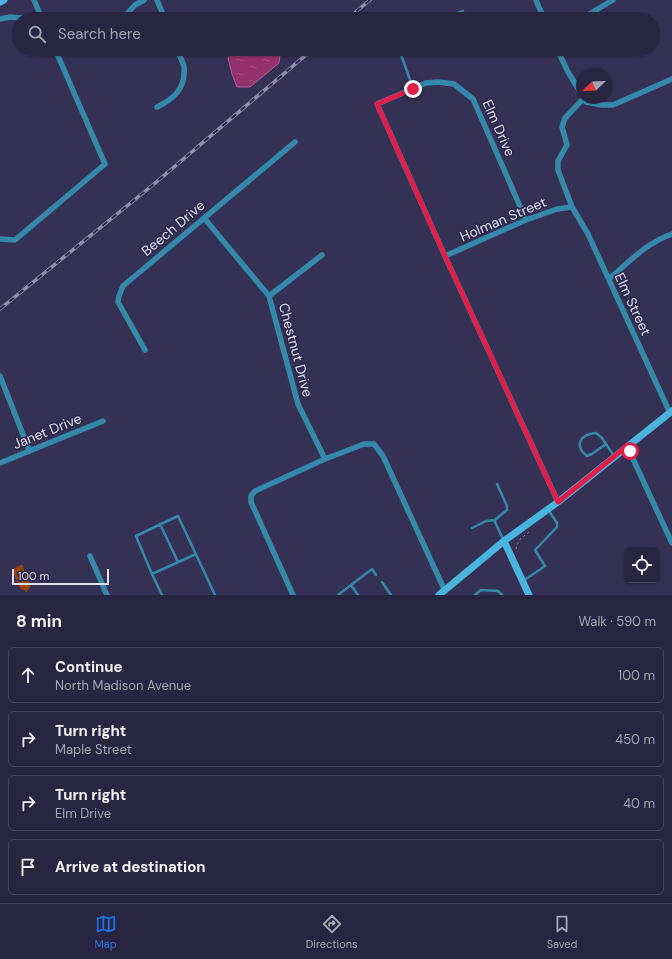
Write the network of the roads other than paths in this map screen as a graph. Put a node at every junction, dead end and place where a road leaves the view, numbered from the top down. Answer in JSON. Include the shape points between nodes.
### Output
{"nodes":[{"id":1,"x":4,"y":0,"type":"edge"},
{"id":2,"x":34,"y":0,"type":"edge"},
{"id":3,"x":144,"y":0,"type":"edge"},
{"id":4,"x":157,"y":0,"type":"edge"},
{"id":5,"x":536,"y":0,"type":"edge"},
{"id":6,"x":613,"y":0,"type":"edge"},
{"id":7,"x":0,"y":2,"type":"edge"},
{"id":8,"x":39,"y":12,"type":"edge"},
{"id":9,"x":128,"y":12,"type":"edge"},
{"id":10,"x":162,"y":12,"type":"edge"},
{"id":11,"x":541,"y":12,"type":"edge"},
{"id":12,"x":592,"y":12,"type":"edge"},
{"id":13,"x":12,"y":17,"type":"edge"},
{"id":14,"x":0,"y":19,"type":"edge"},
{"id":15,"x":59,"y":56,"type":"edge"},
{"id":16,"x":180,"y":56,"type":"edge"},
{"id":17,"x":401,"y":56,"type":"edge"},
{"id":18,"x":560,"y":56,"type":"edge"},
{"id":19,"x":672,"y":79,"type":"edge"},
{"id":20,"x":576,"y":85,"type":"edge"},
{"id":21,"x":413,"y":89,"type":"junction"},
{"id":22,"x":578,"y":104,"type":"edge"},
{"id":23,"x":599,"y":104,"type":"edge"},
{"id":24,"x":157,"y":107,"type":"dead end"},
{"id":25,"x":295,"y":142,"type":"dead end"},
{"id":26,"x":572,"y":208,"type":"junction"},
{"id":27,"x":204,"y":218,"type":"junction"},
{"id":28,"x":526,"y":220,"type":"junction"},
{"id":29,"x":672,"y":234,"type":"edge"},
{"id":30,"x":0,"y":239,"type":"edge"},
{"id":31,"x":322,"y":254,"type":"dead end"},
{"id":32,"x":445,"y":256,"type":"junction"},
{"id":33,"x":609,"y":279,"type":"junction"},
{"id":34,"x":270,"y":296,"type":"junction"},
{"id":35,"x":145,"y":350,"type":"dead end"},
{"id":36,"x":0,"y":376,"type":"edge"},
{"id":37,"x":671,"y":412,"type":"edge"},
{"id":38,"x":103,"y":421,"type":"dead end"},
{"id":39,"x":606,"y":444,"type":"junction"},
{"id":40,"x":627,"y":446,"type":"junction"},
{"id":41,"x":29,"y":450,"type":"junction"},
{"id":42,"x":614,"y":456,"type":"junction"},
{"id":43,"x":326,"y":459,"type":"junction"},
{"id":44,"x":0,"y":463,"type":"edge"},
{"id":45,"x":497,"y":484,"type":"dead end"},
{"id":46,"x":558,"y":502,"type":"junction"},
{"id":47,"x":548,"y":509,"type":"junction"},
{"id":48,"x":495,"y":520,"type":"junction"},
{"id":49,"x":160,"y":524,"type":"junction"},
{"id":50,"x":472,"y":528,"type":"dead end"},
{"id":51,"x":504,"y":541,"type":"junction"},
{"id":52,"x":672,"y":543,"type":"edge"},
{"id":53,"x":196,"y":554,"type":"junction"},
{"id":54,"x":90,"y":556,"type":"dead end"},
{"id":55,"x":178,"y":562,"type":"junction"},
{"id":56,"x":152,"y":574,"type":"junction"},
{"id":57,"x":376,"y":575,"type":"dead end"},
{"id":58,"x":523,"y":581,"type":"junction"},
{"id":59,"x":382,"y":582,"type":"dead end"},
{"id":60,"x":351,"y":585,"type":"junction"},
{"id":61,"x":444,"y":594,"type":"edge"},
{"id":62,"x":107,"y":595,"type":"edge"},
{"id":63,"x":162,"y":595,"type":"edge"},
{"id":64,"x":215,"y":595,"type":"edge"},
{"id":65,"x":293,"y":595,"type":"edge"},
{"id":66,"x":338,"y":595,"type":"edge"},
{"id":67,"x":358,"y":595,"type":"edge"},
{"id":68,"x":391,"y":595,"type":"edge"},
{"id":69,"x":475,"y":595,"type":"edge"},
{"id":70,"x":502,"y":595,"type":"edge"},
{"id":71,"x":529,"y":595,"type":"edge"}],
"edges":[{"from":1,"to":7,"type":"main road"},
{"from":2,"to":8,"type":"street"},
{"from":3,"to":9,"type":"street","via":[[134,5]]},
{"from":4,"to":10,"type":"street"},
{"from":5,"to":11,"type":"street"},
{"from":6,"to":12,"type":"street"},
{"from":13,"to":14,"type":"street"},
{"from":15,"to":30,"type":"street","via":[[105,164],[15,240]]},
{"from":16,"to":24,"type":"street","via":[[184,67],[182,87],[168,102]]},
{"from":17,"to":21,"type":"lane"},
{"from":18,"to":20,"type":"street"},
{"from":19,"to":23,"type":"street","via":[[613,104]]},
{"from":21,"to":28,"type":"street","name":"Elm Drive","via":[[426,83],[454,84],[473,99]]},
{"from":21,"to":32,"type":"street","name":"Elm Drive","via":[[377,104]]},
{"from":22,"to":26,"type":"street","name":"Elm Street","via":[[565,118],[562,126],[567,145],[558,161],[558,170]]},
{"from":25,"to":27,"type":"street","name":"Beech Drive"},
{"from":26,"to":28,"type":"street","name":"Holman Street","via":[[556,209]]},
{"from":26,"to":33,"type":"street","name":"Elm Street","via":[[588,234]]},
{"from":27,"to":34,"type":"street","name":"Chestnut Drive"},
{"from":27,"to":35,"type":"street","name":"Beech Drive","via":[[123,286],[118,302]]},
{"from":28,"to":32,"type":"street","name":"Holman Street"},
{"from":29,"to":33,"type":"street","via":[[646,247]]},
{"from":31,"to":34,"type":"street"},
{"from":32,"to":46,"type":"street"},
{"from":33,"to":37,"type":"street","name":"Elm Street"},
{"from":34,"to":43,"type":"street","name":"Chestnut Drive","via":[[298,404]]},
{"from":36,"to":41,"type":"street"},
{"from":37,"to":40,"type":"main road"},
{"from":38,"to":41,"type":"street","name":"Janet Drive"},
{"from":39,"to":39,"type":"lane","via":[[596,433],[584,437],[579,444],[587,456]]},
{"from":39,"to":42,"type":"lane"},
{"from":40,"to":42,"type":"main road"},
{"from":40,"to":52,"type":"street"},
{"from":41,"to":44,"type":"street","name":"Janet Drive"},
{"from":42,"to":46,"type":"main road"},
{"from":43,"to":61,"type":"street","via":[[364,444],[374,444],[385,462]]},
{"from":43,"to":65,"type":"street","via":[[254,491],[251,496],[251,502]]},
{"from":45,"to":48,"type":"lane","via":[[507,510]]},
{"from":46,"to":47,"type":"main road"},
{"from":47,"to":51,"type":"main road"},
{"from":47,"to":58,"type":"lane","via":[[557,527],[535,550],[545,566]]},
{"from":48,"to":50,"type":"lane","via":[[486,521]]},
{"from":48,"to":51,"type":"lane"},
{"from":49,"to":53,"type":"lane","via":[[178,516]]},
{"from":49,"to":55,"type":"lane"},
{"from":49,"to":56,"type":"lane","via":[[136,536]]},
{"from":51,"to":58,"type":"main road"},
{"from":51,"to":61,"type":"main road"},
{"from":53,"to":55,"type":"lane"},
{"from":53,"to":64,"type":"lane"},
{"from":54,"to":62,"type":"street"},
{"from":55,"to":56,"type":"lane"},
{"from":56,"to":63,"type":"lane"},
{"from":57,"to":60,"type":"lane","via":[[372,569]]},
{"from":58,"to":71,"type":"main road"},
{"from":59,"to":68,"type":"lane"},
{"from":60,"to":66,"type":"lane"},
{"from":60,"to":67,"type":"lane"},
{"from":69,"to":70,"type":"lane","via":[[481,590],[498,591]]}]}
